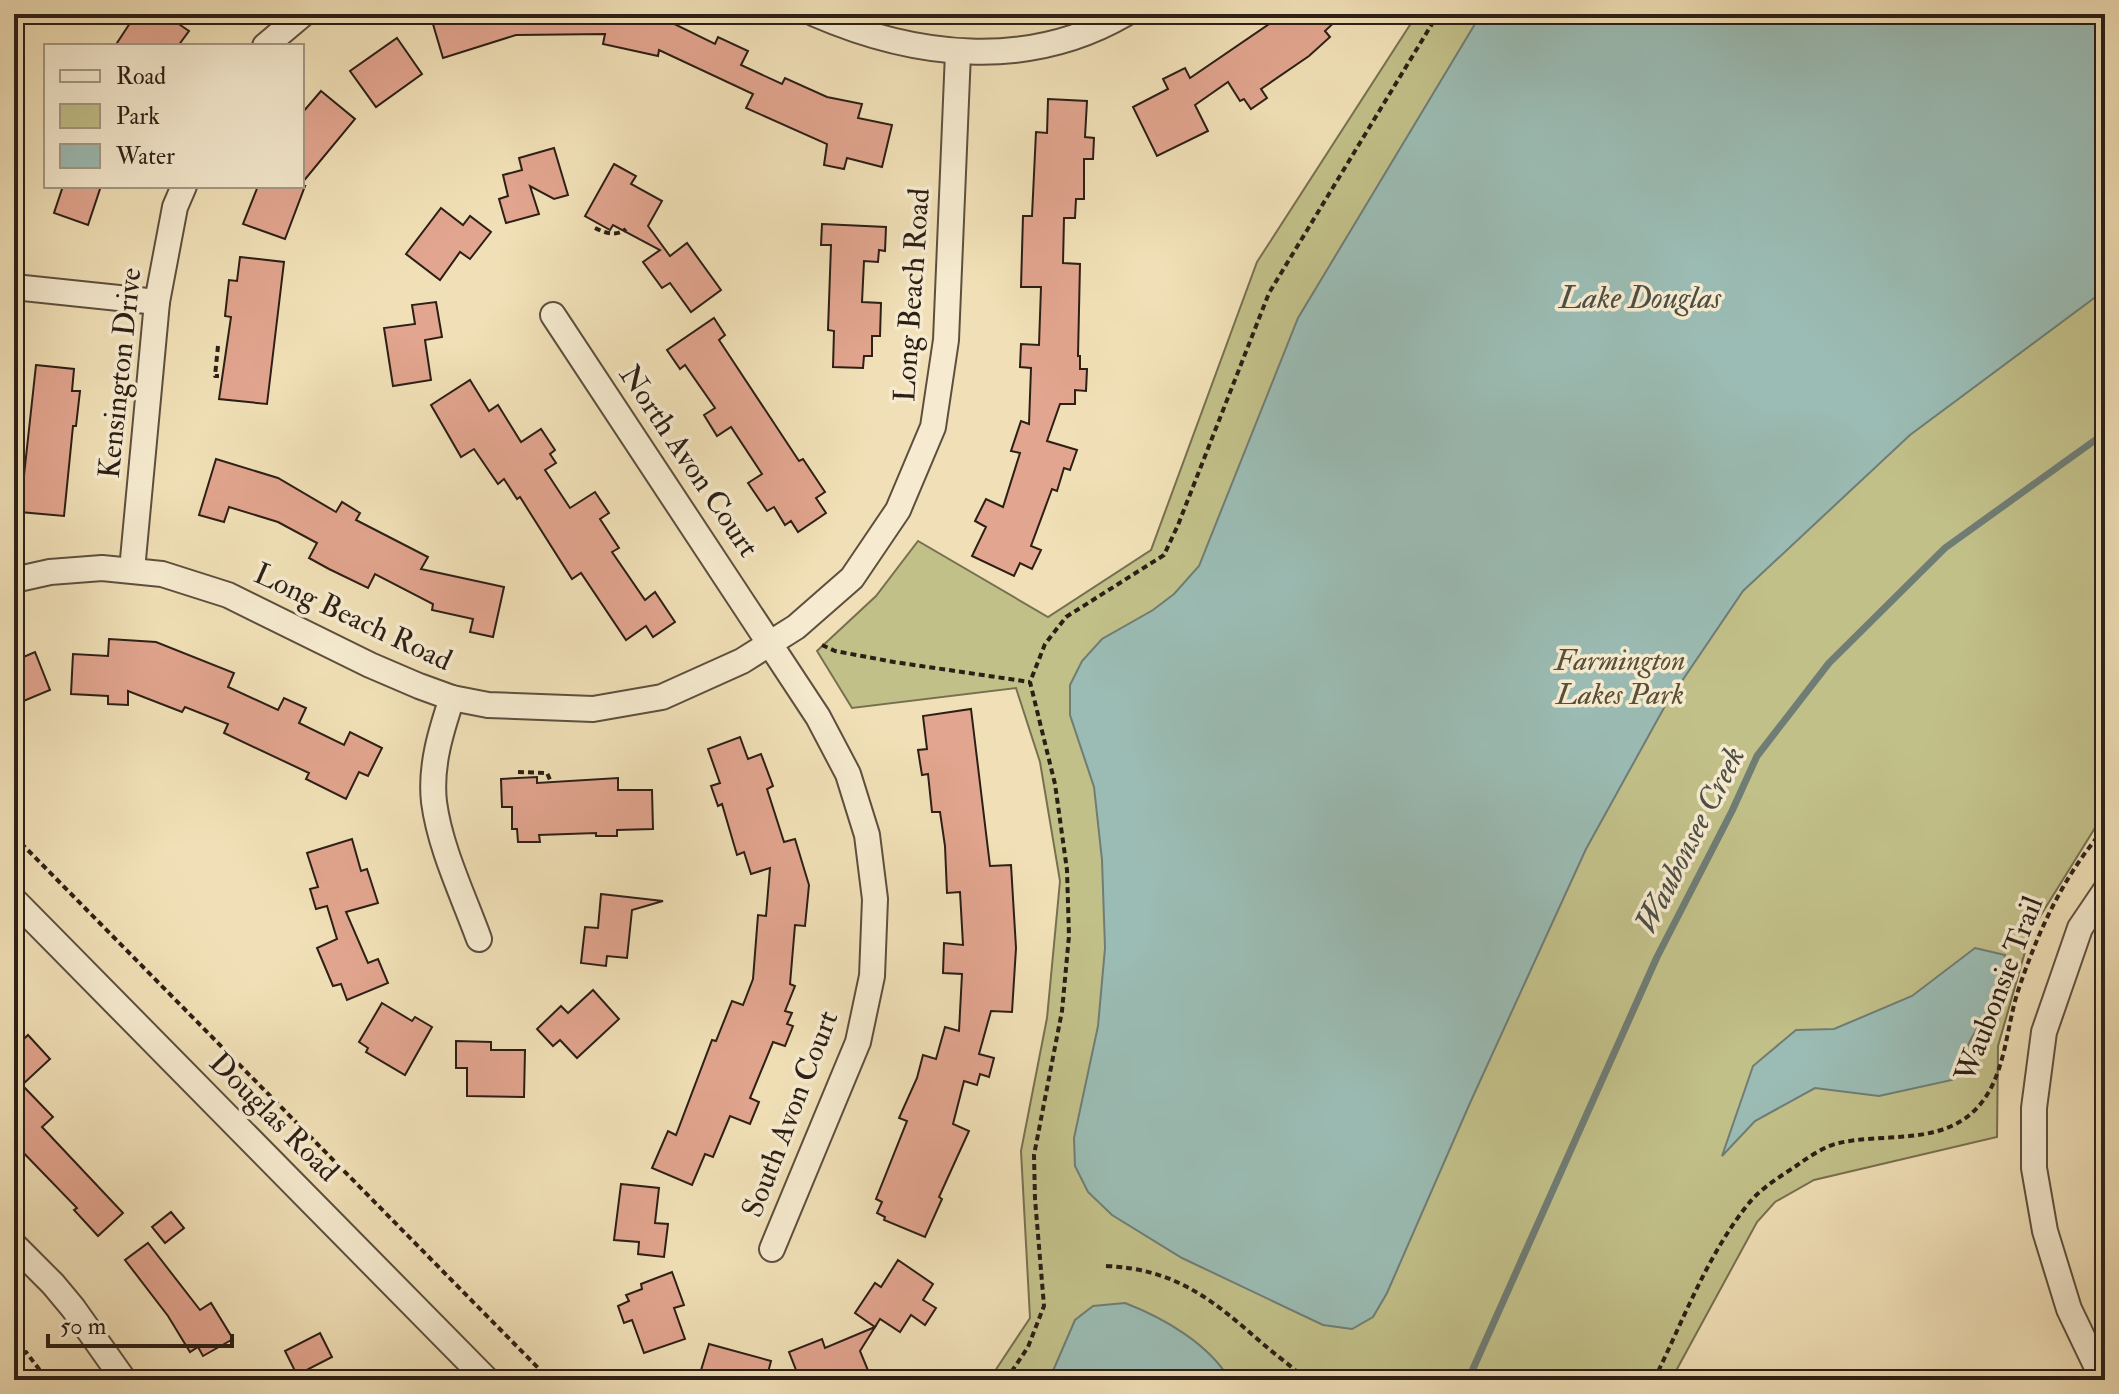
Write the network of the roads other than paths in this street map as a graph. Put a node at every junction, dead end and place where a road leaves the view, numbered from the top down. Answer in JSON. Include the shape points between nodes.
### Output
{"nodes":[{"id":1,"x":303,"y":14,"type":"edge"},
{"id":2,"x":815,"y":14,"type":"edge"},
{"id":3,"x":1125,"y":14,"type":"edge"},
{"id":4,"x":267,"y":44,"type":"edge"},
{"id":5,"x":958,"y":53,"type":"junction"},
{"id":6,"x":183,"y":188,"type":"edge"},
{"id":7,"x":14,"y":287,"type":"edge"},
{"id":8,"x":157,"y":302,"type":"junction"},
{"id":9,"x":553,"y":315,"type":"dead end"},
{"id":10,"x":132,"y":570,"type":"junction"},
{"id":11,"x":14,"y":580,"type":"edge"},
{"id":12,"x":771,"y":643,"type":"junction"},
{"id":13,"x":452,"y":698,"type":"junction"},
{"id":14,"x":2105,"y":891,"type":"edge"},
{"id":15,"x":14,"y":900,"type":"edge"},
{"id":16,"x":479,"y":939,"type":"dead end"},
{"id":17,"x":14,"y":1245,"type":"edge"},
{"id":18,"x":772,"y":1249,"type":"dead end"},
{"id":19,"x":124,"y":1380,"type":"edge"},
{"id":20,"x":487,"y":1380,"type":"edge"},
{"id":21,"x":2103,"y":1380,"type":"edge"}],
"edges":[{"from":1,"to":4,"type":"street"},
{"from":2,"to":5,"type":"street","via":[[866,33]]},
{"from":3,"to":5,"type":"street","via":[[1053,44]]},
{"from":5,"to":12,"type":"street","name":"Long Beach Road","via":[[946,340],[933,427],[898,510],[852,578]]},
{"from":6,"to":8,"type":"street","name":"Kensington Drive"},
{"from":7,"to":8,"type":"street"},
{"from":8,"to":10,"type":"street","name":"Kensington Drive"},
{"from":9,"to":12,"type":"street","name":"North Avon Court"},
{"from":10,"to":11,"type":"street","name":"Long Beach Road","via":[[50,572]]},
{"from":10,"to":13,"type":"street","name":"Long Beach Road","via":[[228,595],[370,665]]},
{"from":12,"to":13,"type":"street","name":"Long Beach Road","via":[[662,697],[593,709],[488,705]]},
{"from":12,"to":18,"type":"street","name":"South Avon Court","via":[[848,774],[867,835],[875,899],[872,976],[858,1042]]},
{"from":13,"to":16,"type":"street","via":[[435,763],[434,801]]},
{"from":14,"to":21,"type":"street","via":[[2080,928],[2044,1032],[2034,1108],[2034,1168],[2045,1231],[2069,1309]]},
{"from":15,"to":20,"type":"street","name":"Douglas Road"},
{"from":17,"to":19,"type":"street","via":[[73,1308]]}]}
